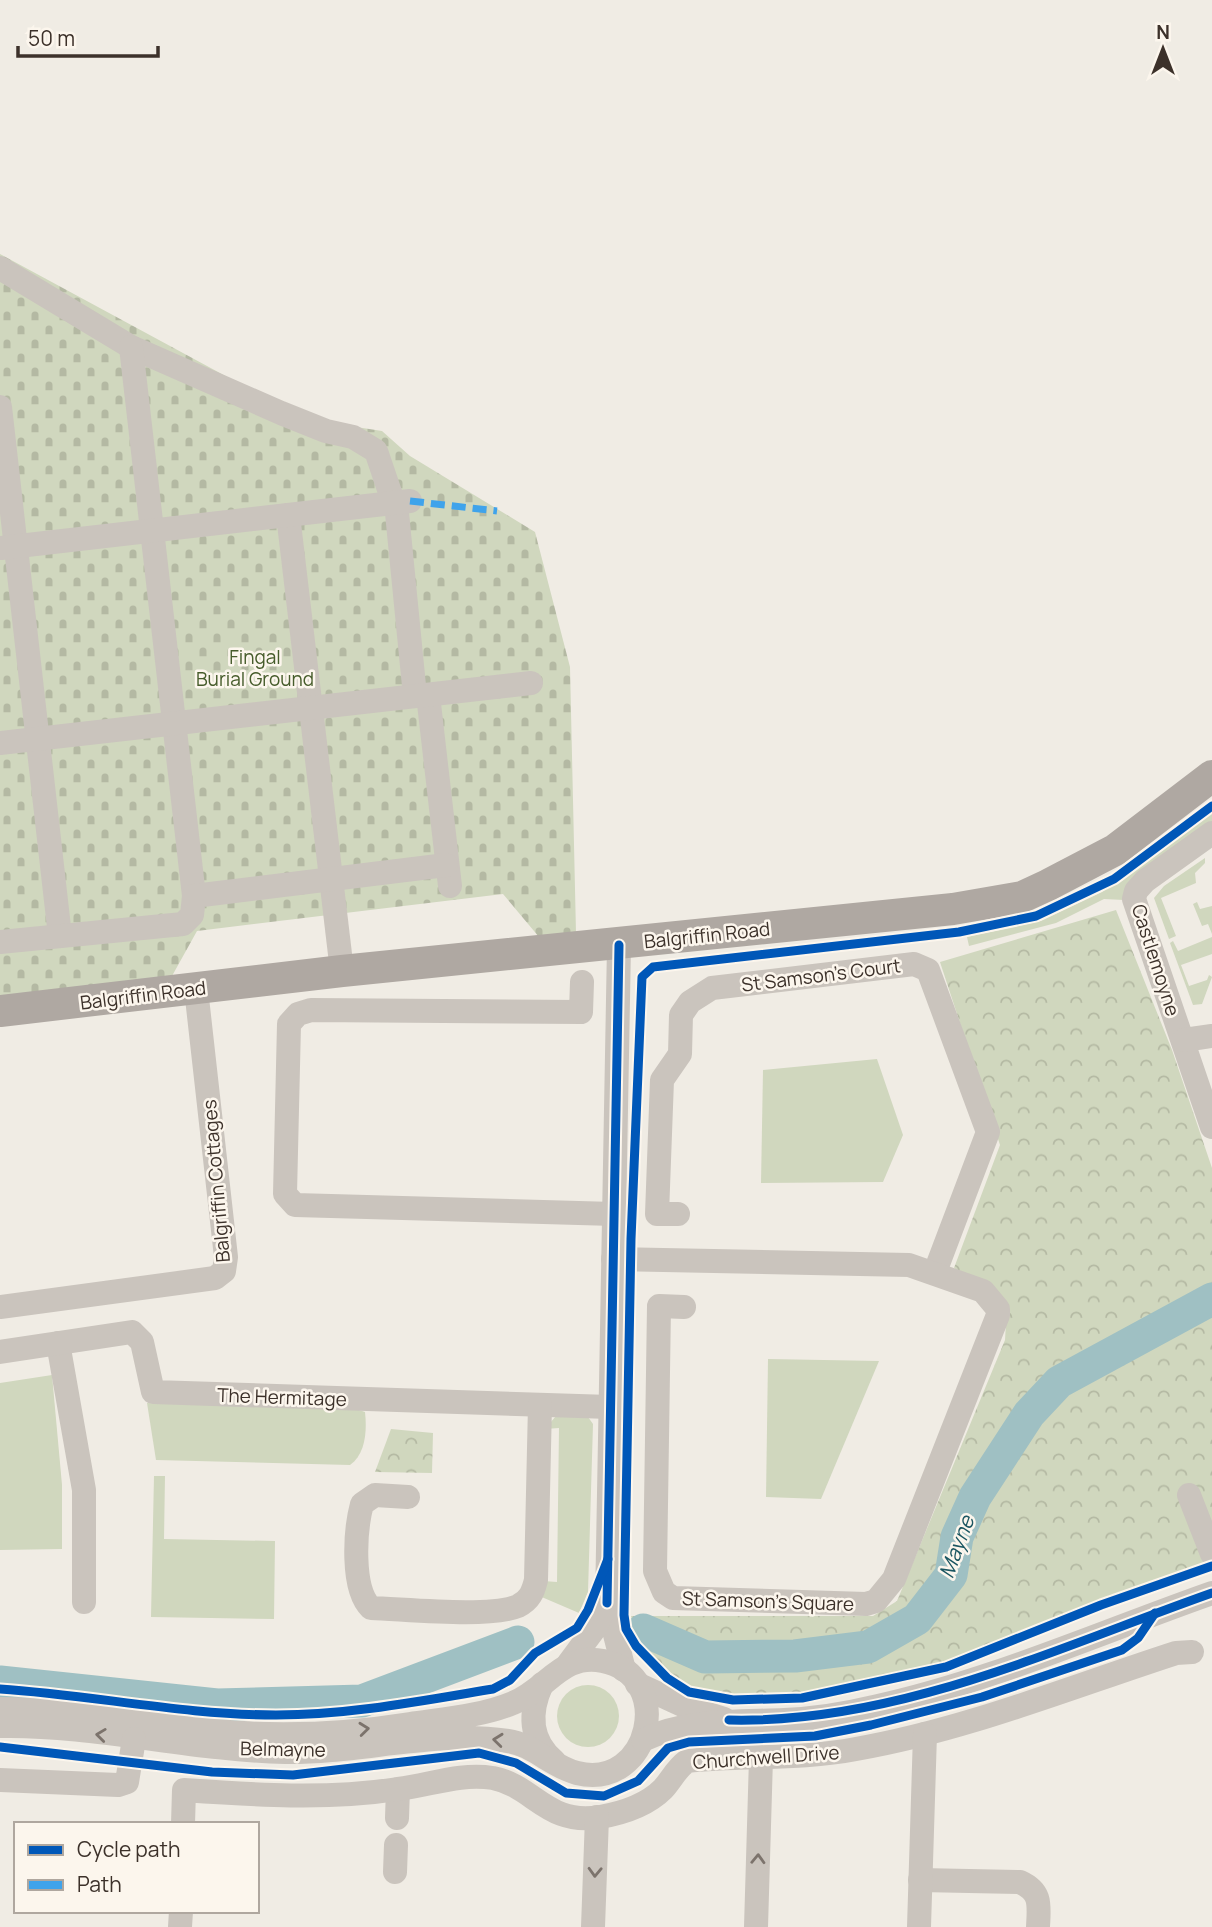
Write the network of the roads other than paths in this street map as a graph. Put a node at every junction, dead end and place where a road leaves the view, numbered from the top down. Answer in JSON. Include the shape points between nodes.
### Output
{"nodes":[{"id":1,"x":0,"y":268,"type":"edge"},
{"id":2,"x":131,"y":347,"type":"junction"},
{"id":3,"x":0,"y":407,"type":"edge"},
{"id":4,"x":402,"y":502,"type":"junction"},
{"id":5,"x":288,"y":515,"type":"junction"},
{"id":6,"x":153,"y":531,"type":"junction"},
{"id":7,"x":8,"y":547,"type":"edge"},
{"id":8,"x":531,"y":683,"type":"dead end"},
{"id":9,"x":421,"y":695,"type":"junction"},
{"id":10,"x":310,"y":708,"type":"junction"},
{"id":11,"x":175,"y":723,"type":"junction"},
{"id":12,"x":37,"y":739,"type":"junction"},
{"id":13,"x":0,"y":743,"type":"edge"},
{"id":14,"x":1212,"y":776,"type":"edge"},
{"id":15,"x":1212,"y":833,"type":"edge"},
{"id":16,"x":331,"y":879,"type":"junction"},
{"id":17,"x":194,"y":895,"type":"junction"},
{"id":18,"x":60,"y":936,"type":"junction"},
{"id":19,"x":0,"y":942,"type":"edge"},
{"id":20,"x":619,"y":945,"type":"junction"},
{"id":21,"x":342,"y":971,"type":"junction"},
{"id":22,"x":582,"y":982,"type":"dead end"},
{"id":23,"x":196,"y":989,"type":"junction"},
{"id":24,"x":0,"y":1011,"type":"edge"},
{"id":25,"x":1212,"y":1036,"type":"edge"},
{"id":26,"x":1184,"y":1040,"type":"junction"},
{"id":27,"x":1212,"y":1127,"type":"edge"},
{"id":28,"x":614,"y":1214,"type":"junction"},
{"id":29,"x":678,"y":1214,"type":"dead end"},
{"id":30,"x":613,"y":1259,"type":"junction"},
{"id":31,"x":935,"y":1272,"type":"junction"},
{"id":32,"x":0,"y":1307,"type":"edge"},
{"id":33,"x":684,"y":1307,"type":"dead end"},
{"id":34,"x":58,"y":1343,"type":"junction"},
{"id":35,"x":0,"y":1352,"type":"edge"},
{"id":36,"x":540,"y":1405,"type":"junction"},
{"id":37,"x":610,"y":1407,"type":"junction"},
{"id":38,"x":1189,"y":1495,"type":"dead end"},
{"id":39,"x":408,"y":1496,"type":"dead end"},
{"id":40,"x":1212,"y":1553,"type":"edge"},
{"id":41,"x":1212,"y":1592,"type":"edge"},
{"id":42,"x":84,"y":1602,"type":"dead end"},
{"id":43,"x":607,"y":1602,"type":"junction"},
{"id":44,"x":1192,"y":1652,"type":"dead end"},
{"id":45,"x":569,"y":1663,"type":"junction"},
{"id":46,"x":631,"y":1677,"type":"junction"},
{"id":47,"x":542,"y":1684,"type":"junction"},
{"id":48,"x":0,"y":1703,"type":"edge"},
{"id":49,"x":52,"y":1709,"type":"junction"},
{"id":50,"x":729,"y":1720,"type":"junction"},
{"id":51,"x":4,"y":1722,"type":"edge"},
{"id":52,"x":925,"y":1734,"type":"junction"},
{"id":53,"x":134,"y":1738,"type":"junction"},
{"id":54,"x":643,"y":1740,"type":"junction"},
{"id":55,"x":761,"y":1758,"type":"junction"},
{"id":56,"x":560,"y":1766,"type":"junction"},
{"id":57,"x":0,"y":1780,"type":"edge"},
{"id":58,"x":398,"y":1789,"type":"junction"},
{"id":59,"x":597,"y":1817,"type":"junction"},
{"id":60,"x":397,"y":1818,"type":"dead end"},
{"id":61,"x":183,"y":1822,"type":"edge"},
{"id":62,"x":396,"y":1845,"type":"dead end"},
{"id":63,"x":395,"y":1872,"type":"dead end"},
{"id":64,"x":920,"y":1880,"type":"junction"},
{"id":65,"x":593,"y":1927,"type":"edge"},
{"id":66,"x":756,"y":1927,"type":"edge"},
{"id":67,"x":919,"y":1927,"type":"edge"},
{"id":68,"x":1038,"y":1927,"type":"edge"}],
"edges":[{"from":1,"to":2,"type":"street"},
{"from":2,"to":4,"type":"street","via":[[281,413],[354,437],[376,451]]},
{"from":2,"to":6,"type":"street"},
{"from":3,"to":7,"type":"street"},
{"from":4,"to":5,"type":"street"},
{"from":4,"to":9,"type":"street"},
{"from":5,"to":6,"type":"street"},
{"from":5,"to":10,"type":"street"},
{"from":6,"to":7,"type":"street"},
{"from":6,"to":11,"type":"street"},
{"from":7,"to":12,"type":"street"},
{"from":8,"to":9,"type":"street"},
{"from":9,"to":10,"type":"street"},
{"from":9,"to":16,"type":"street","via":[[448,876]]},
{"from":10,"to":11,"type":"street"},
{"from":10,"to":16,"type":"street"},
{"from":11,"to":12,"type":"street"},
{"from":11,"to":17,"type":"street"},
{"from":12,"to":13,"type":"street"},
{"from":12,"to":18,"type":"street"},
{"from":14,"to":20,"type":"main road","name":"Balgriffin Road","via":[[1115,850],[1022,897],[953,909]]},
{"from":15,"to":26,"type":"street","name":"Castlemoyne","via":[[1136,891]]},
{"from":16,"to":17,"type":"street"},
{"from":16,"to":21,"type":"street"},
{"from":17,"to":18,"type":"street","via":[[192,915],[183,924]]},
{"from":18,"to":19,"type":"street"},
{"from":20,"to":21,"type":"main road","name":"Balgriffin Road"},
{"from":20,"to":28,"type":"street"},
{"from":21,"to":23,"type":"main road","name":"Balgriffin Road"},
{"from":22,"to":28,"type":"street","via":[[581,1012],[311,1010],[298,1014],[289,1024],[285,1194],[295,1205]]},
{"from":23,"to":24,"type":"main road","name":"Balgriffin Road"},
{"from":23,"to":32,"type":"street","name":"Balgriffin Cottages","via":[[224,1271],[215,1279]]},
{"from":25,"to":26,"type":"street","name":"Castlemoyne"},
{"from":26,"to":27,"type":"street","name":"Castlemoyne"},
{"from":28,"to":30,"type":"street"},
{"from":29,"to":31,"type":"street","name":"St Samson's Court","via":[[657,1214],[660,1087],[680,1054],[679,1025],[690,1002],[712,988],[914,964],[928,970],[988,1132]]},
{"from":30,"to":31,"type":"street","via":[[909,1265]]},
{"from":30,"to":37,"type":"street"},
{"from":31,"to":33,"type":"street","name":"St Samson's Square","via":[[983,1291],[998,1315],[894,1578],[876,1601],[866,1604],[673,1598],[664,1592],[655,1571],[659,1306]]},
{"from":34,"to":35,"type":"street","name":"The Hermitage"},
{"from":34,"to":36,"type":"street","name":"The Hermitage","via":[[132,1332],[142,1342],[153,1392]]},
{"from":34,"to":42,"type":"street","via":[[84,1490]]},
{"from":36,"to":37,"type":"street","name":"The Hermitage"},
{"from":36,"to":39,"type":"street","via":[[536,1580],[532,1596],[518,1606],[494,1610],[371,1608],[363,1601],[358,1585],[362,1504],[375,1495]]},
{"from":37,"to":43,"type":"street"},
{"from":38,"to":40,"type":"street"},
{"from":41,"to":50,"type":"street","name":"Belmayne","via":[[1009,1666],[885,1705],[787,1720]]},
{"from":43,"to":45,"type":"street","via":[[595,1628]]},
{"from":43,"to":46,"type":"street"},
{"from":44,"to":52,"type":"street","name":"Churchwell Drive","via":[[1176,1653]]},
{"from":45,"to":46,"type":"street","name":"Belmayne","via":[[607,1661]]},
{"from":45,"to":47,"type":"street","name":"Belmayne"},
{"from":46,"to":50,"type":"street","name":"Belmayne","via":[[689,1708]]},
{"from":46,"to":54,"type":"street","via":[[646,1701],[648,1721]]},
{"from":49,"to":47,"type":"street","name":"Belmayne","one_way":true,"via":[[217,1732],[345,1731],[497,1708],[515,1703]]},
{"from":47,"to":56,"type":"street","via":[[533,1710],[536,1738],[545,1754]]},
{"from":48,"to":49,"type":"street"},
{"from":49,"to":51,"type":"street","name":"Belmayne"},
{"from":50,"to":54,"type":"street","name":"Belmayne","via":[[680,1727]]},
{"from":53,"to":51,"type":"street","name":"Belmayne","one_way":true},
{"from":52,"to":55,"type":"street","name":"Churchwell Drive","via":[[855,1750]]},
{"from":52,"to":64,"type":"street"},
{"from":56,"to":53,"type":"street","name":"Belmayne","one_way":true,"via":[[512,1741],[483,1738],[447,1737],[285,1752]]},
{"from":53,"to":57,"type":"street","via":[[127,1782],[118,1785]]},
{"from":54,"to":56,"type":"street","name":"Belmayne","via":[[633,1757],[599,1774],[585,1775]]},
{"from":55,"to":59,"type":"street","name":"Churchwell Drive","via":[[687,1761],[646,1802]]},
{"from":66,"to":55,"type":"street","one_way":true},
{"from":58,"to":59,"type":"street","name":"Churchwell Drive","via":[[449,1777],[477,1776],[501,1780],[548,1810]]},
{"from":58,"to":60,"type":"street"},
{"from":58,"to":61,"type":"street","name":"Churchwell Drive","via":[[271,1796],[184,1790]]},
{"from":59,"to":65,"type":"street","one_way":true},
{"from":62,"to":63,"type":"street"},
{"from":64,"to":67,"type":"street"},
{"from":64,"to":68,"type":"street","via":[[1020,1882],[1039,1897]]}]}
